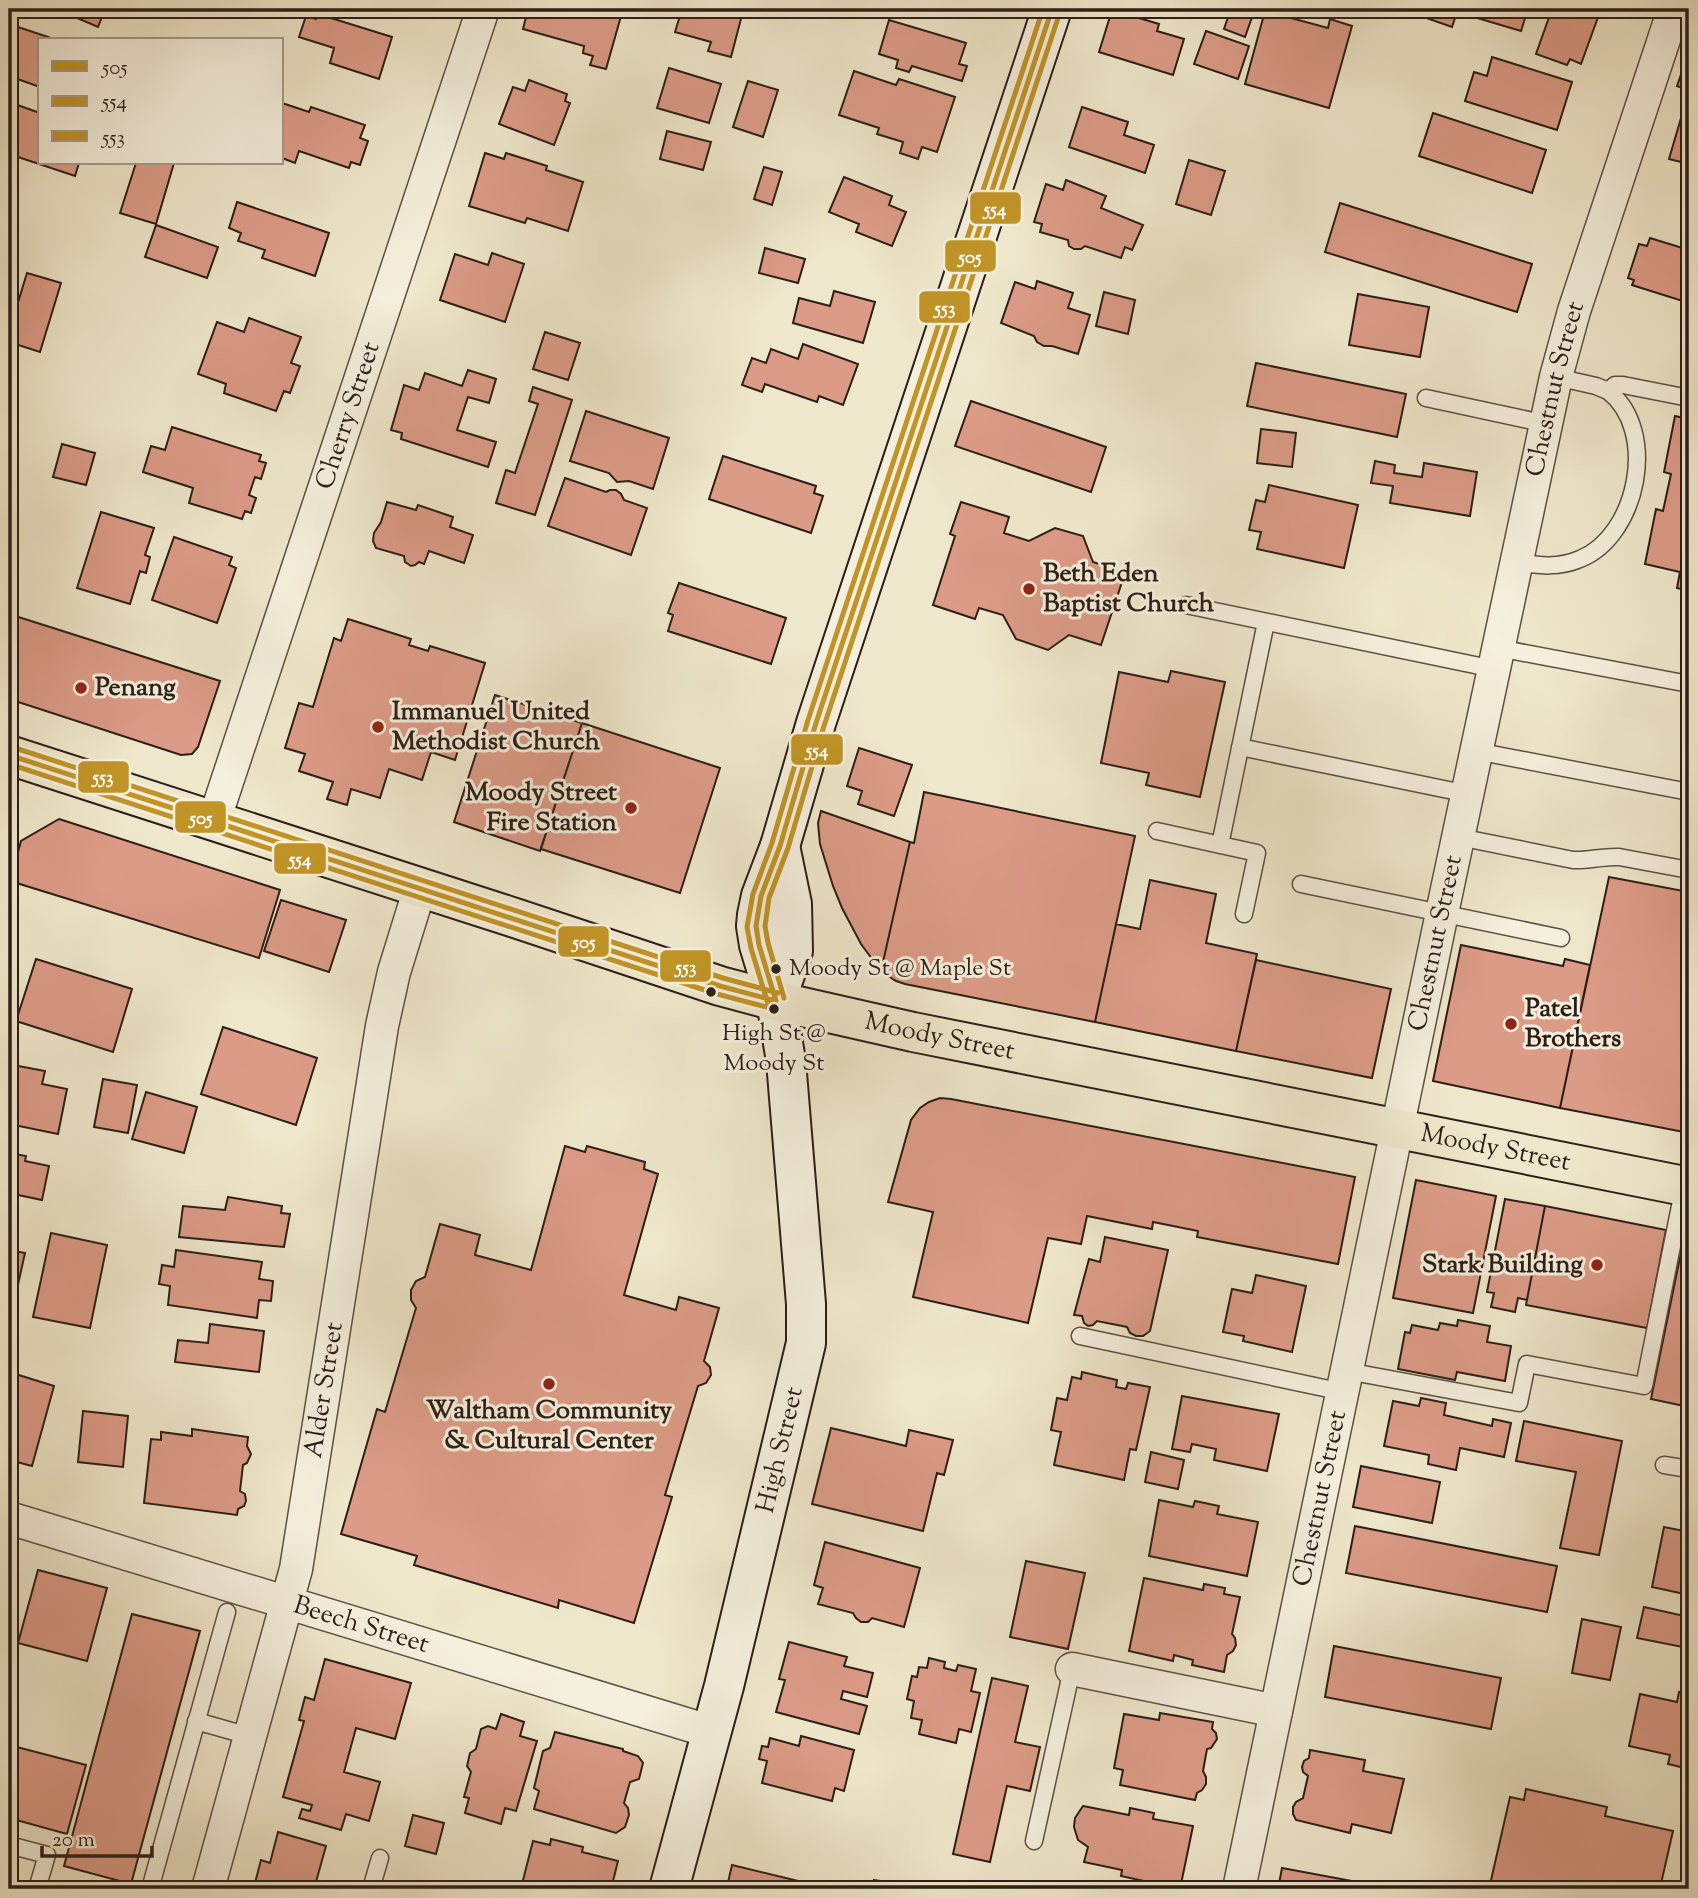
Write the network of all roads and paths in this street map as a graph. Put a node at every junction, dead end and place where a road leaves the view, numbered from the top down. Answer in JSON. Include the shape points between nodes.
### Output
{"nodes":[{"id":1,"x":483,"y":9,"type":"edge"},
{"id":2,"x":1052,"y":9,"type":"edge"},
{"id":3,"x":1674,"y":9,"type":"edge"},
{"id":4,"x":1556,"y":377,"type":"junction"},
{"id":5,"x":1608,"y":391,"type":"junction"},
{"id":6,"x":1426,"y":398,"type":"dead end"},
{"id":7,"x":1689,"y":398,"type":"edge"},
{"id":8,"x":1547,"y":424,"type":"junction"},
{"id":9,"x":1517,"y":562,"type":"junction"},
{"id":10,"x":1186,"y":605,"type":"dead end"},
{"id":11,"x":1266,"y":622,"type":"junction"},
{"id":12,"x":1496,"y":658,"type":"junction"},
{"id":13,"x":1689,"y":684,"type":"edge"},
{"id":14,"x":1240,"y":747,"type":"junction"},
{"id":15,"x":1476,"y":751,"type":"junction"},
{"id":16,"x":9,"y":755,"type":"edge"},
{"id":17,"x":1689,"y":792,"type":"edge"},
{"id":18,"x":1468,"y":794,"type":"junction"},
{"id":19,"x":214,"y":821,"type":"junction"},
{"id":20,"x":1157,"y":831,"type":"dead end"},
{"id":21,"x":1459,"y":837,"type":"junction"},
{"id":22,"x":1220,"y":845,"type":"junction"},
{"id":23,"x":1689,"y":870,"type":"edge"},
{"id":24,"x":1301,"y":884,"type":"dead end"},
{"id":25,"x":420,"y":888,"type":"junction"},
{"id":26,"x":1244,"y":914,"type":"dead end"},
{"id":27,"x":1442,"y":914,"type":"junction"},
{"id":28,"x":1561,"y":938,"type":"dead end"},
{"id":29,"x":776,"y":1001,"type":"junction"},
{"id":30,"x":1398,"y":1129,"type":"junction"},
{"id":31,"x":1687,"y":1186,"type":"edge"},
{"id":32,"x":1080,"y":1336,"type":"dead end"},
{"id":33,"x":1345,"y":1381,"type":"junction"},
{"id":34,"x":1664,"y":1465,"type":"dead end"},
{"id":35,"x":1689,"y":1469,"type":"edge"},
{"id":36,"x":9,"y":1518,"type":"edge"},
{"id":37,"x":286,"y":1602,"type":"junction"},
{"id":38,"x":227,"y":1612,"type":"dead end"},
{"id":39,"x":1072,"y":1669,"type":"joint"},
{"id":40,"x":1276,"y":1711,"type":"junction"},
{"id":41,"x":196,"y":1721,"type":"junction"},
{"id":42,"x":712,"y":1732,"type":"junction"},
{"id":43,"x":250,"y":1736,"type":"junction"},
{"id":44,"x":1034,"y":1841,"type":"dead end"},
{"id":45,"x":9,"y":1845,"type":"edge"},
{"id":46,"x":380,"y":1858,"type":"dead end"},
{"id":47,"x":37,"y":1889,"type":"edge"},
{"id":48,"x":150,"y":1889,"type":"edge"},
{"id":49,"x":208,"y":1889,"type":"edge"},
{"id":50,"x":372,"y":1889,"type":"edge"},
{"id":51,"x":669,"y":1889,"type":"edge"},
{"id":52,"x":1239,"y":1889,"type":"edge"}],
"edges":[{"from":1,"to":19,"type":"street","name":"Cherry Street"},
{"from":2,"to":29,"type":"street","via":[[816,723],[780,846],[792,904],[793,951]]},
{"from":3,"to":4,"type":"street","name":"Chestnut Street"},
{"from":4,"to":5,"type":"lane"},
{"from":4,"to":8,"type":"street","name":"Chestnut Street"},
{"from":5,"to":7,"type":"lane","via":[[1623,385]]},
{"from":5,"to":9,"type":"lane","via":[[1630,418],[1636,443],[1634,484],[1621,521],[1605,543],[1582,559],[1556,566]]},
{"from":6,"to":8,"type":"lane"},
{"from":8,"to":9,"type":"street","name":"Chestnut Street"},
{"from":9,"to":12,"type":"street","name":"Chestnut Street"},
{"from":10,"to":11,"type":"lane"},
{"from":11,"to":12,"type":"lane"},
{"from":11,"to":14,"type":"lane"},
{"from":12,"to":13,"type":"lane"},
{"from":12,"to":15,"type":"street","name":"Chestnut Street"},
{"from":14,"to":18,"type":"lane"},
{"from":14,"to":22,"type":"lane"},
{"from":15,"to":17,"type":"lane"},
{"from":15,"to":18,"type":"street","name":"Chestnut Street"},
{"from":16,"to":19,"type":"main road","name":"Moody Street"},
{"from":18,"to":21,"type":"street","name":"Chestnut Street"},
{"from":19,"to":25,"type":"main road","name":"Moody Street"},
{"from":20,"to":22,"type":"lane"},
{"from":21,"to":23,"type":"lane","via":[[1573,860],[1609,856]]},
{"from":21,"to":27,"type":"street","name":"Chestnut Street"},
{"from":22,"to":26,"type":"lane","via":[[1257,853]]},
{"from":24,"to":27,"type":"lane"},
{"from":25,"to":29,"type":"main road","name":"Moody Street"},
{"from":25,"to":37,"type":"street","name":"Alder Street","via":[[382,1026],[301,1540]]},
{"from":27,"to":28,"type":"lane"},
{"from":27,"to":30,"type":"street","name":"Chestnut Street"},
{"from":29,"to":30,"type":"main road","name":"Moody Street"},
{"from":29,"to":42,"type":"street","name":"High Street","via":[[786,1061],[806,1343]]},
{"from":30,"to":31,"type":"main road","name":"Moody Street"},
{"from":30,"to":33,"type":"street","name":"Chestnut Street"},
{"from":31,"to":33,"type":"lane","via":[[1644,1387],[1527,1364],[1519,1403]]},
{"from":32,"to":33,"type":"lane"},
{"from":33,"to":40,"type":"street","name":"Chestnut Street"},
{"from":34,"to":35,"type":"lane"},
{"from":36,"to":37,"type":"street","name":"Beech Street"},
{"from":37,"to":42,"type":"street","name":"Beech Street"},
{"from":37,"to":43,"type":"street","name":"Alder Street"},
{"from":38,"to":41,"type":"lane"},
{"from":39,"to":40,"type":"street"},
{"from":39,"to":44,"type":"lane"},
{"from":40,"to":52,"type":"street","name":"Chestnut Street"},
{"from":41,"to":43,"type":"lane"},
{"from":41,"to":48,"type":"lane"},
{"from":42,"to":51,"type":"street","name":"High Street"},
{"from":43,"to":49,"type":"street","name":"Alder Street"},
{"from":45,"to":47,"type":"lane","via":[[47,1855]]},
{"from":46,"to":50,"type":"lane"}]}
